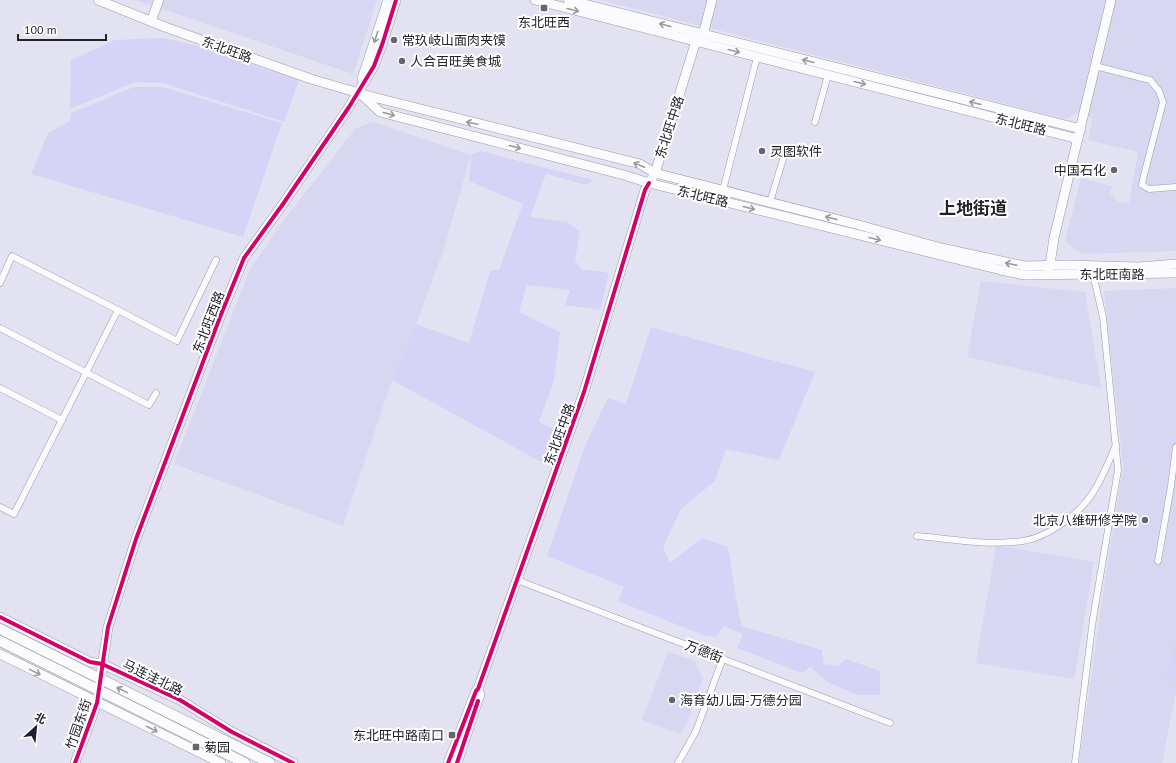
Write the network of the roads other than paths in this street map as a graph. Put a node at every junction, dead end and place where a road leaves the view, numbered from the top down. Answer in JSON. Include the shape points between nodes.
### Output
{"nodes":[{"id":1,"x":98,"y":0,"type":"edge"},
{"id":2,"x":158,"y":0,"type":"edge"},
{"id":3,"x":388,"y":0,"type":"edge"},
{"id":4,"x":396,"y":0,"type":"edge"},
{"id":5,"x":535,"y":0,"type":"edge"},
{"id":6,"x":568,"y":0,"type":"edge"},
{"id":7,"x":712,"y":0,"type":"edge"},
{"id":8,"x":1111,"y":0,"type":"edge"},
{"id":9,"x":152,"y":22,"type":"junction"},
{"id":10,"x":700,"y":38,"type":"junction"},
{"id":11,"x":757,"y":57,"type":"junction"},
{"id":12,"x":1096,"y":66,"type":"junction"},
{"id":13,"x":828,"y":75,"type":"junction"},
{"id":14,"x":358,"y":92,"type":"junction"},
{"id":15,"x":815,"y":122,"type":"dead end"},
{"id":16,"x":1081,"y":130,"type":"junction"},
{"id":17,"x":1078,"y":139,"type":"junction"},
{"id":18,"x":784,"y":156,"type":"dead end"},
{"id":19,"x":655,"y":173,"type":"junction"},
{"id":20,"x":649,"y":183,"type":"junction"},
{"id":21,"x":1176,"y":187,"type":"edge"},
{"id":22,"x":724,"y":190,"type":"junction"},
{"id":23,"x":770,"y":202,"type":"junction"},
{"id":24,"x":216,"y":260,"type":"dead end"},
{"id":25,"x":1176,"y":264,"type":"edge"},
{"id":26,"x":1049,"y":270,"type":"junction"},
{"id":27,"x":1176,"y":273,"type":"edge"},
{"id":28,"x":1093,"y":274,"type":"junction"},
{"id":29,"x":0,"y":283,"type":"edge"},
{"id":30,"x":118,"y":310,"type":"junction"},
{"id":31,"x":0,"y":328,"type":"edge"},
{"id":32,"x":86,"y":372,"type":"junction"},
{"id":33,"x":0,"y":388,"type":"edge"},
{"id":34,"x":156,"y":393,"type":"dead end"},
{"id":35,"x":62,"y":420,"type":"junction"},
{"id":36,"x":1116,"y":443,"type":"junction"},
{"id":37,"x":1176,"y":447,"type":"edge"},
{"id":38,"x":0,"y":507,"type":"edge"},
{"id":39,"x":917,"y":536,"type":"dead end"},
{"id":40,"x":1158,"y":561,"type":"dead end"},
{"id":41,"x":517,"y":580,"type":"junction"},
{"id":42,"x":0,"y":617,"type":"edge"},
{"id":43,"x":0,"y":629,"type":"edge"},
{"id":44,"x":37,"y":635,"type":"junction"},
{"id":45,"x":0,"y":641,"type":"edge"},
{"id":46,"x":0,"y":654,"type":"edge"},
{"id":47,"x":723,"y":658,"type":"junction"},
{"id":48,"x":60,"y":659,"type":"junction"},
{"id":49,"x":102,"y":664,"type":"junction"},
{"id":50,"x":100,"y":679,"type":"junction"},
{"id":51,"x":478,"y":689,"type":"junction"},
{"id":52,"x":100,"y":691,"type":"junction"},
{"id":53,"x":97,"y":702,"type":"junction"},
{"id":54,"x":890,"y":723,"type":"dead end"},
{"id":55,"x":195,"y":726,"type":"junction"},
{"id":56,"x":232,"y":732,"type":"junction"},
{"id":57,"x":75,"y":763,"type":"edge"},
{"id":58,"x":220,"y":763,"type":"edge"},
{"id":59,"x":245,"y":763,"type":"edge"},
{"id":60,"x":270,"y":763,"type":"edge"},
{"id":61,"x":293,"y":763,"type":"edge"},
{"id":62,"x":448,"y":763,"type":"edge"},
{"id":63,"x":457,"y":763,"type":"edge"},
{"id":64,"x":678,"y":763,"type":"edge"},
{"id":65,"x":1075,"y":763,"type":"edge"}],
"edges":[{"from":1,"to":9,"type":"street","name":"东北旺路"},
{"from":2,"to":9,"type":"street"},
{"from":3,"to":14,"type":"street","name":"东北旺西路","one_way":true},
{"from":4,"to":14,"type":"street","name":"东北旺西路","via":[[374,66]]},
{"from":5,"to":10,"type":"street","name":"东北旺路","one_way":true},
{"from":10,"to":6,"type":"street","name":"东北旺路","one_way":true},
{"from":7,"to":10,"type":"street","name":"东北旺中路"},
{"from":8,"to":12,"type":"street"},
{"from":9,"to":14,"type":"street","name":"东北旺路","via":[[311,79]]},
{"from":10,"to":11,"type":"street","name":"东北旺路","one_way":true},
{"from":16,"to":10,"type":"street","name":"东北旺路","one_way":true},
{"from":10,"to":19,"type":"street","name":"东北旺中路"},
{"from":11,"to":13,"type":"street","name":"东北旺路"},
{"from":11,"to":22,"type":"street"},
{"from":12,"to":16,"type":"street"},
{"from":12,"to":21,"type":"street","via":[[1150,80],[1159,91],[1163,102],[1142,185],[1149,189]]},
{"from":13,"to":15,"type":"street"},
{"from":13,"to":17,"type":"street","name":"东北旺路","one_way":true},
{"from":19,"to":14,"type":"street","name":"东北旺路","one_way":true,"via":[[640,164]]},
{"from":14,"to":20,"type":"street","name":"东北旺路","one_way":true,"via":[[380,112]]},
{"from":14,"to":49,"type":"street","name":"东北旺西路","via":[[244,258],[136,539],[108,627]]},
{"from":16,"to":17,"type":"street"},
{"from":17,"to":26,"type":"street","via":[[1054,238]]},
{"from":18,"to":23,"type":"street"},
{"from":19,"to":20,"type":"street","name":"东北旺中路"},
{"from":19,"to":22,"type":"street","name":"东北旺路"},
{"from":20,"to":26,"type":"street","name":"东北旺路","one_way":true,"via":[[1001,270],[1024,274]]},
{"from":20,"to":41,"type":"street","name":"东北旺中路","via":[[584,392]]},
{"from":22,"to":23,"type":"street","name":"东北旺路"},
{"from":26,"to":23,"type":"street","name":"东北旺路","one_way":true,"via":[[941,248]]},
{"from":24,"to":30,"type":"street","via":[[177,341]]},
{"from":25,"to":26,"type":"street","name":"东北旺南路"},
{"from":26,"to":28,"type":"street","name":"东北旺南路"},
{"from":27,"to":28,"type":"street","name":"东北旺南路"},
{"from":28,"to":36,"type":"street","via":[[1103,317]]},
{"from":29,"to":30,"type":"street","via":[[12,256]]},
{"from":30,"to":32,"type":"street"},
{"from":31,"to":32,"type":"street"},
{"from":32,"to":34,"type":"street","via":[[149,405]]},
{"from":32,"to":35,"type":"street"},
{"from":33,"to":35,"type":"street"},
{"from":35,"to":38,"type":"street","via":[[14,514]]},
{"from":36,"to":39,"type":"street","via":[[1092,494],[1074,516],[1051,531],[1025,541],[1000,544]]},
{"from":36,"to":65,"type":"street","via":[[1118,470],[1093,619]]},
{"from":37,"to":40,"type":"street"},
{"from":41,"to":47,"type":"street","name":"万德街"},
{"from":41,"to":51,"type":"street","name":"东北旺中路"},
{"from":42,"to":44,"type":"street","name":"马连洼北路"},
{"from":43,"to":48,"type":"main road","name":"马连洼北路"},
{"from":44,"to":48,"type":"street"},
{"from":44,"to":49,"type":"street","name":"马连洼北路","via":[[90,662]]},
{"from":45,"to":52,"type":"main road"},
{"from":46,"to":53,"type":"street","one_way":true},
{"from":47,"to":54,"type":"street","name":"万德街"},
{"from":47,"to":64,"type":"street","via":[[696,731]]},
{"from":48,"to":50,"type":"main road","name":"马连洼北路"},
{"from":49,"to":50,"type":"street","name":"东北旺西路"},
{"from":49,"to":56,"type":"street","name":"马连洼北路","via":[[180,700]]},
{"from":50,"to":52,"type":"street","name":"竹园东街"},
{"from":55,"to":50,"type":"main road","name":"马连洼北路","one_way":true},
{"from":51,"to":62,"type":"street","name":"东北旺中路"},
{"from":51,"to":63,"type":"street","name":"东北旺中路","via":[[480,693]]},
{"from":52,"to":53,"type":"street","name":"竹园东街"},
{"from":52,"to":59,"type":"main road"},
{"from":53,"to":57,"type":"street","name":"竹园东街"},
{"from":53,"to":58,"type":"street","one_way":true},
{"from":55,"to":56,"type":"street"},
{"from":55,"to":60,"type":"main road","name":"马连洼北路"},
{"from":56,"to":61,"type":"street","name":"马连洼北路"}]}
